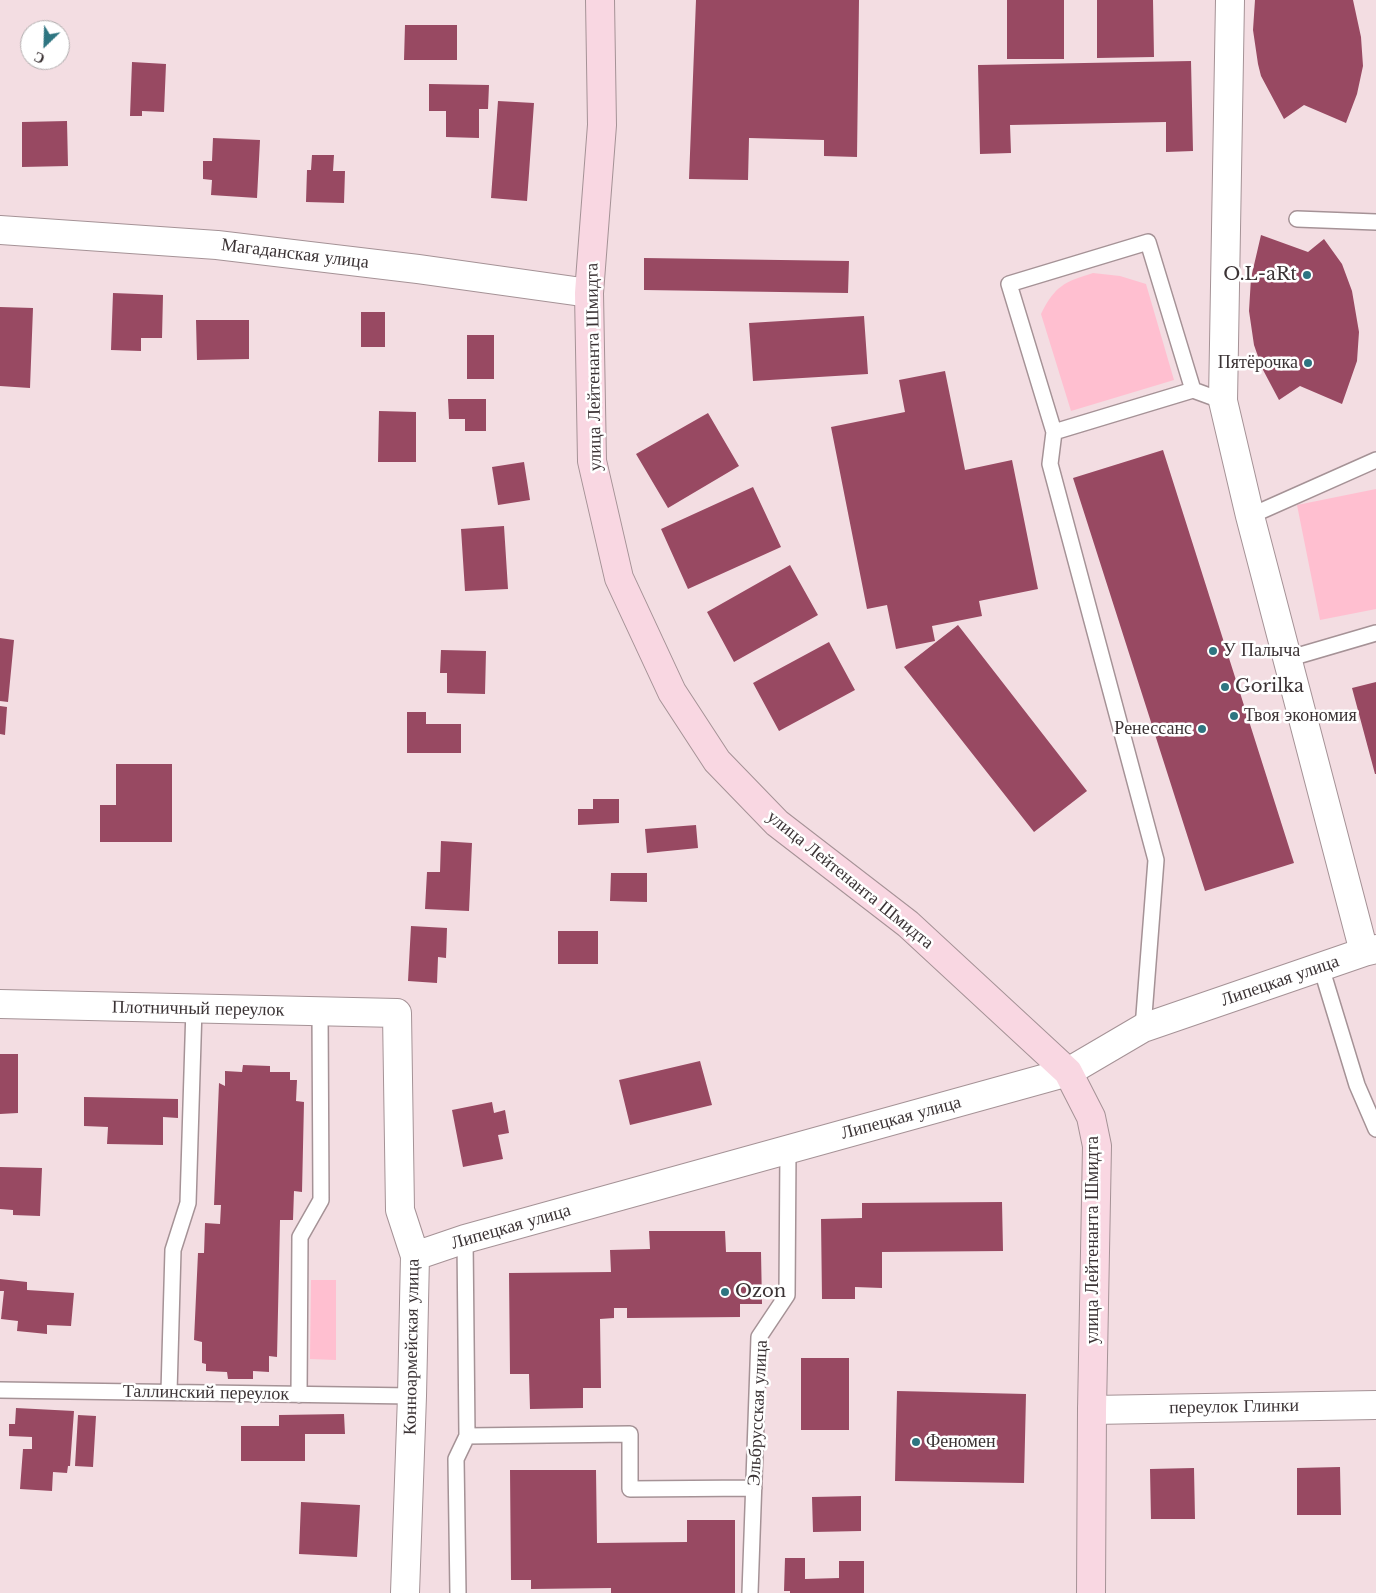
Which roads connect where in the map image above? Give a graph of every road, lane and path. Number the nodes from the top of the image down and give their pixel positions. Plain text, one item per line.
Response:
1 (600, 0) edge
2 (1230, 0) edge
3 (1297, 219) dead end
4 (1376, 222) edge
5 (0, 230) edge
6 (589, 293) junction
7 (1193, 390) junction
8 (1223, 401) junction
9 (1054, 432) junction
10 (1376, 460) edge
11 (1250, 516) junction
12 (1376, 634) edge
13 (1287, 659) junction
14 (1370, 951) edge
15 (1321, 967) junction
16 (0, 1004) edge
17 (194, 1008) junction
18 (320, 1011) junction
19 (397, 1013) joint
20 (1143, 1028) junction
21 (1068, 1072) junction
22 (1376, 1129) edge
23 (788, 1150) junction
24 (465, 1239) junction
25 (414, 1256) junction
26 (0, 1390) edge
27 (169, 1392) junction
28 (299, 1395) junction
29 (412, 1396) junction
30 (1376, 1405) edge
31 (1092, 1410) junction
32 (467, 1436) junction
33 (754, 1488) junction
34 (405, 1593) edge
35 (458, 1593) edge
36 (750, 1593) edge
37 (1091, 1593) edge

1 - 6 street, улица Лейтенанта Шмидта
2 - 8 street
3 - 4 lane
5 - 6 street, Магаданская улица
6 - 21 street, улица Лейтенанта Шмидта
7 - 8 lane
7 - 9 lane
7 - 9 lane
8 - 11 street
9 - 20 lane
10 - 11 lane
11 - 13 street
12 - 13 lane
13 - 14 street
14 - 15 street, Липецкая улица
15 - 20 street, Липецкая улица
15 - 22 lane
16 - 17 street, Плотничный переулок
17 - 18 street, Плотничный переулок
17 - 27 lane
18 - 19 street, Плотничный переулок
18 - 28 lane
19 - 25 street, Конноармейская улица
20 - 21 street, Липецкая улица
21 - 23 street, Липецкая улица
21 - 31 street, улица Лейтенанта Шмидта
23 - 24 street, Липецкая улица
23 - 33 lane, Эльбрусская улица
24 - 25 street, Липецкая улица
24 - 32 lane
25 - 29 street, Конноармейская улица
26 - 27 lane, Таллинский переулок
27 - 28 lane, Таллинский переулок
28 - 29 lane, Таллинский переулок
29 - 34 street, Конноармейская улица
30 - 31 street, переулок Глинки
31 - 37 street, улица Лейтенанта Шмидта
32 - 33 lane
32 - 35 lane
33 - 36 lane, Эльбрусская улица

